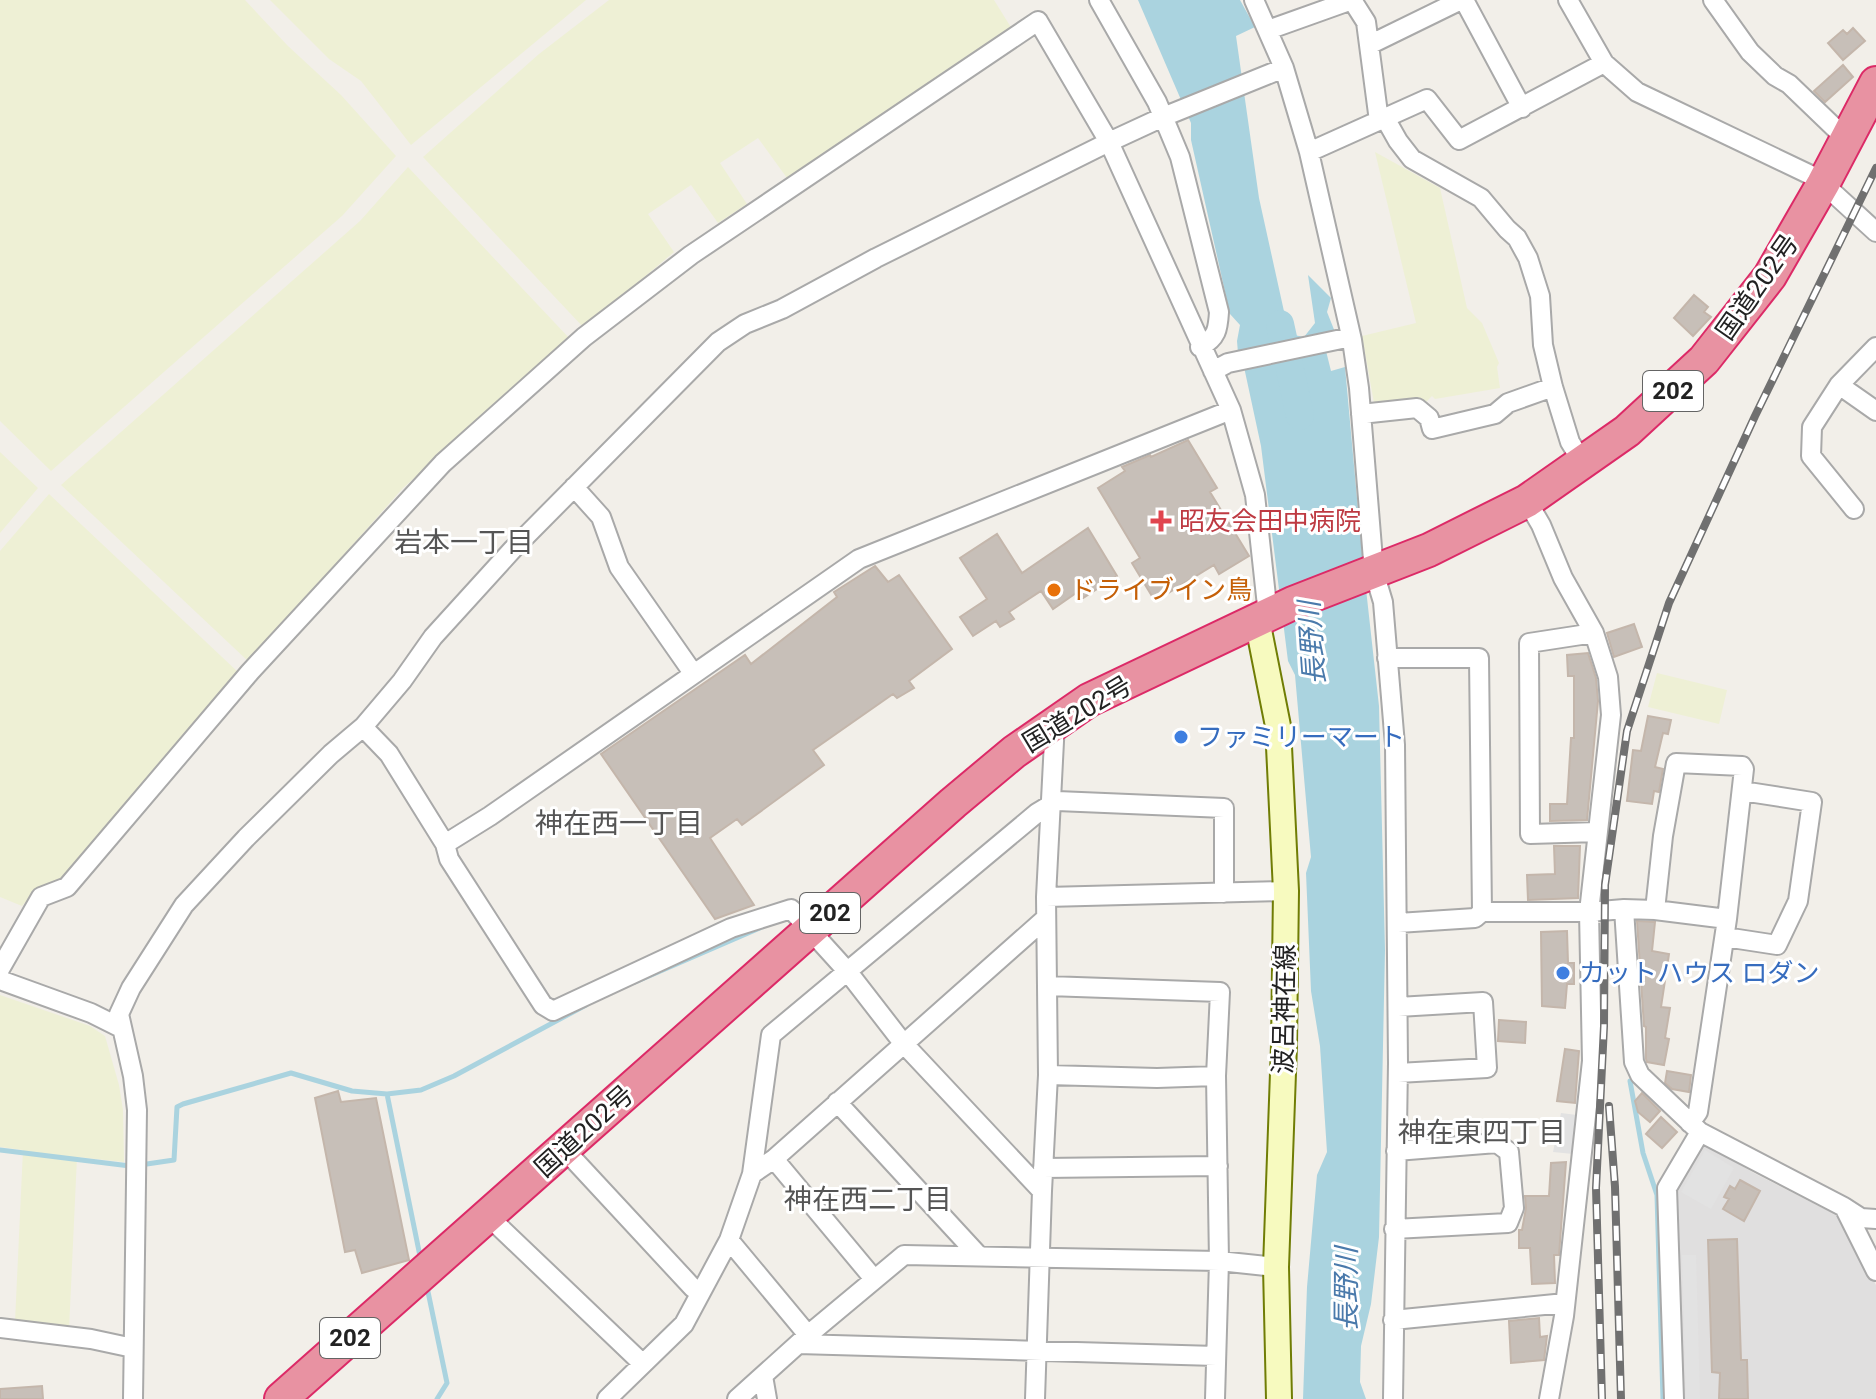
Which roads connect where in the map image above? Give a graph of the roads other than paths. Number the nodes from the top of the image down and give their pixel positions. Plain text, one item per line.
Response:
1 (1099, 0) edge
2 (1254, 0) edge
3 (1352, 0) edge
4 (1462, 0) edge
5 (1568, 0) edge
6 (1713, 0) edge
7 (1268, 30) junction
8 (1369, 45) junction
9 (1604, 63) junction
10 (1281, 69) junction
11 (1876, 83) edge
12 (1522, 108) junction
13 (1163, 117) junction
14 (1382, 119) junction
15 (1848, 137) junction
16 (1109, 142) junction
17 (1309, 152) junction
18 (1823, 184) junction
19 (1876, 232) edge
20 (1351, 337) junction
21 (1200, 347) junction
22 (1876, 347) edge
23 (1213, 371) junction
24 (1839, 385) junction
25 (1553, 387) junction
26 (1231, 410) junction
27 (1876, 411) edge
28 (1361, 414) junction
29 (1583, 463) junction
30 (574, 487) junction
31 (1527, 501) junction
32 (1854, 509) dead end
33 (1365, 576) junction
34 (1262, 618) junction
35 (1594, 633) junction
36 (1387, 658) junction
37 (693, 673) junction
38 (1055, 722) junction
39 (363, 727) junction
40 (1742, 791) junction
41 (1051, 806) junction
42 (1598, 832) junction
43 (445, 844) junction
44 (1286, 891) junction
45 (1224, 893) junction
46 (1046, 897) junction
47 (1624, 909) junction
48 (1655, 910) junction
49 (1482, 912) junction
50 (1589, 912) junction
51 (1046, 918) junction
52 (1398, 923) junction
53 (1726, 928) junction
54 (812, 930) junction
55 (0, 969) edge
56 (848, 972) junction
57 (0, 980) edge
58 (1048, 986) junction
59 (1398, 1007) junction
60 (121, 1028) junction
61 (903, 1043) junction
62 (1398, 1073) junction
63 (1048, 1075) junction
64 (1216, 1076) junction
65 (837, 1102) junction
66 (1695, 1128) junction
67 (564, 1149) junction
68 (1396, 1151) junction
69 (774, 1159) junction
70 (1218, 1166) junction
71 (1043, 1168) junction
72 (752, 1174) junction
73 (1042, 1191) junction
74 (1844, 1207) junction
75 (488, 1216) junction
76 (1876, 1219) edge
77 (1394, 1229) junction
78 (729, 1240) junction
79 (979, 1256) junction
80 (1041, 1257) junction
81 (1219, 1261) junction
82 (1276, 1267) junction
83 (1876, 1271) edge
84 (874, 1279) junction
85 (701, 1292) junction
86 (1565, 1303) junction
87 (1393, 1320) junction
88 (0, 1328) edge
89 (803, 1339) junction
90 (133, 1348) junction
91 (1038, 1349) junction
92 (1216, 1356) junction
93 (643, 1364) junction
94 (763, 1376) junction
95 (133, 1399) edge
96 (281, 1399) edge
97 (607, 1399) edge
98 (737, 1399) edge
99 (767, 1399) edge
100 (1035, 1399) edge
101 (1215, 1399) edge
102 (1279, 1399) edge
103 (1393, 1399) edge
104 (1549, 1399) edge
105 (1674, 1399) edge

1 - 13 street
2 - 7 street
3 - 7 street
3 - 8 street
4 - 8 street
4 - 12 street
5 - 9 street
6 - 15 street
7 - 10 street
8 - 14 street
9 - 12 street
9 - 18 street
10 - 13 street
10 - 17 street
11 - 15 highway, 国道202号 / 202
12 - 14 street
13 - 16 street
13 - 21 street
14 - 17 street
14 - 25 street
15 - 18 highway, 国道202号 / 202
16 - 21 street
16 - 30 street
16 - 55 street
17 - 20 street
18 - 19 street
18 - 29 highway, 国道202号 / 202
20 - 23 street
20 - 28 street
21 - 23 street
22 - 24 street
23 - 26 street
24 - 27 street
24 - 32 street
25 - 28 street
25 - 29 street
26 - 34 street
26 - 37 street
28 - 33 street
29 - 31 highway, 国道202号 / 202
30 - 37 street
30 - 39 street
31 - 33 highway, 国道202号 / 202
31 - 35 street
33 - 34 highway, 国道202号 / 202
33 - 36 street
34 - 38 highway, 国道202号 / 202
34 - 44 main road, 波呂神在線
35 - 42 street
35 - 42 street
36 - 49 street
36 - 52 street
37 - 43 street
38 - 41 street
38 - 54 highway, 国道202号 / 202
39 - 43 street
39 - 60 street
40 - 48 street
40 - 53 street
40 - 53 street
41 - 45 street
41 - 46 street
41 - 56 street
42 - 50 street
43 - 54 street
44 - 45 street
44 - 82 main road, 波呂神在線
45 - 46 street
46 - 51 street
47 - 48 street
47 - 50 street
47 - 66 street
48 - 53 street
49 - 50 street
49 - 52 street
50 - 86 street
51 - 58 street
51 - 61 street
52 - 59 street
53 - 66 street
54 - 56 street
54 - 67 highway, 国道202号 / 202
56 - 61 street
56 - 72 street
57 - 60 street
58 - 63 street
58 - 64 street
59 - 62 street
59 - 62 street
60 - 90 street
61 - 65 street
61 - 73 street
62 - 68 street
63 - 64 street
63 - 71 street
64 - 70 street
65 - 69 street
65 - 79 street
66 - 74 street
66 - 105 street
67 - 75 highway, 国道202号 / 202
67 - 85 street
68 - 77 street
68 - 77 street
69 - 72 street
69 - 84 street
70 - 71 street
70 - 81 street
71 - 73 street
72 - 78 street
73 - 80 street
74 - 76 street
74 - 83 street
75 - 93 street
75 - 96 highway, 国道202号 / 202
77 - 87 street
78 - 85 street
78 - 89 street
79 - 80 street
79 - 84 street
80 - 81 street
80 - 91 street
81 - 82 street
81 - 92 street
82 - 102 main road, 波呂神在線
84 - 89 street
85 - 93 street
86 - 87 street
86 - 104 street
87 - 103 street
88 - 90 street
89 - 91 street
89 - 94 street
90 - 95 street
91 - 92 street
91 - 100 street
92 - 101 street
93 - 97 street
94 - 98 street
94 - 99 street

